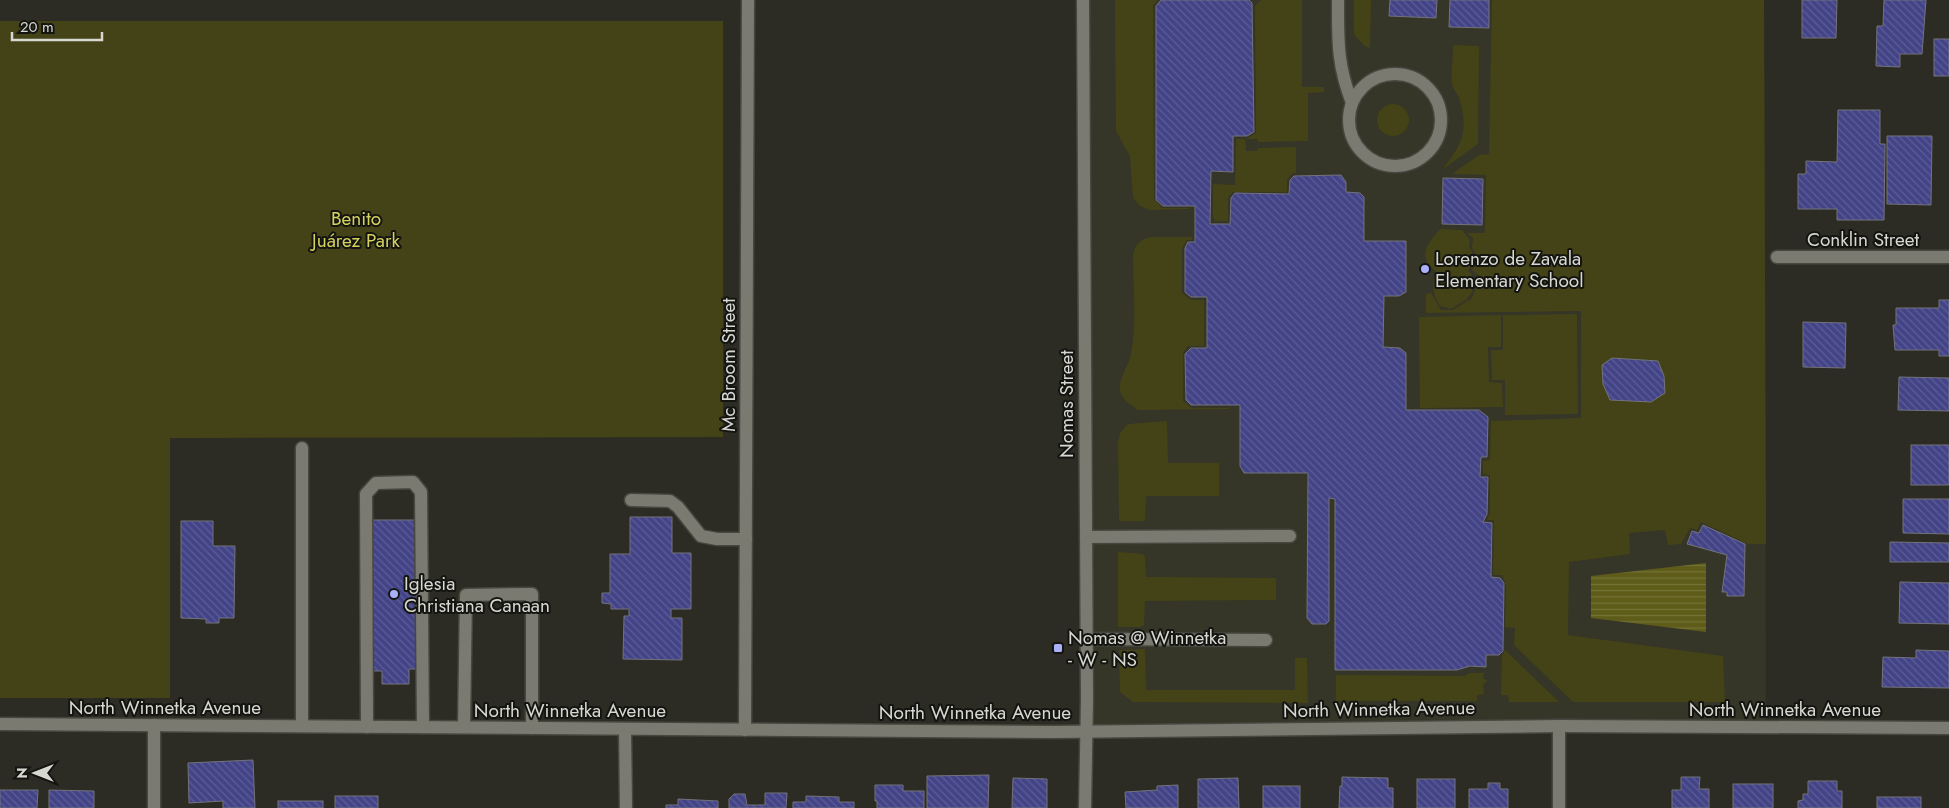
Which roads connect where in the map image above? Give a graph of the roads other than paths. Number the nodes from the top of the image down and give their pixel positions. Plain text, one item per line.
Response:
1 (748, 0) edge
2 (1083, 0) edge
3 (1338, 0) edge
4 (1352, 103) junction
5 (1777, 257) dead end
6 (1949, 257) edge
7 (302, 448) dead end
8 (630, 500) dead end
9 (1290, 536) dead end
10 (1086, 537) junction
11 (746, 539) junction
12 (1086, 639) junction
13 (1266, 640) dead end
14 (0, 724) edge
15 (154, 725) junction
16 (302, 726) junction
17 (1559, 726) junction
18 (367, 727) junction
19 (423, 727) junction
20 (464, 728) junction
21 (532, 728) junction
22 (1949, 728) edge
23 (625, 729) junction
24 (745, 730) junction
25 (1086, 731) junction
26 (154, 808) edge
27 (626, 808) edge
28 (1085, 808) edge
29 (1559, 808) edge

1 - 11 street, Mc Broom Street
2 - 10 street, Nomas Street
3 - 4 street
4 - 4 street
5 - 6 street, Conklin Street
7 - 16 street
8 - 11 street
9 - 10 street
10 - 12 street, Nomas Street
11 - 24 street, Mc Broom Street
12 - 13 street
12 - 25 street, Nomas Street
14 - 15 street, North Winnetka Avenue
15 - 16 street, North Winnetka Avenue
15 - 26 street
16 - 18 street, North Winnetka Avenue
17 - 22 street, North Winnetka Avenue
17 - 25 street, North Winnetka Avenue
17 - 29 street
18 - 19 street, North Winnetka Avenue
18 - 19 street
19 - 20 street, North Winnetka Avenue
20 - 21 street, North Winnetka Avenue
20 - 21 street
21 - 23 street, North Winnetka Avenue
23 - 24 street, North Winnetka Avenue
23 - 27 street
24 - 25 street, North Winnetka Avenue
25 - 28 street, Nomas Street

